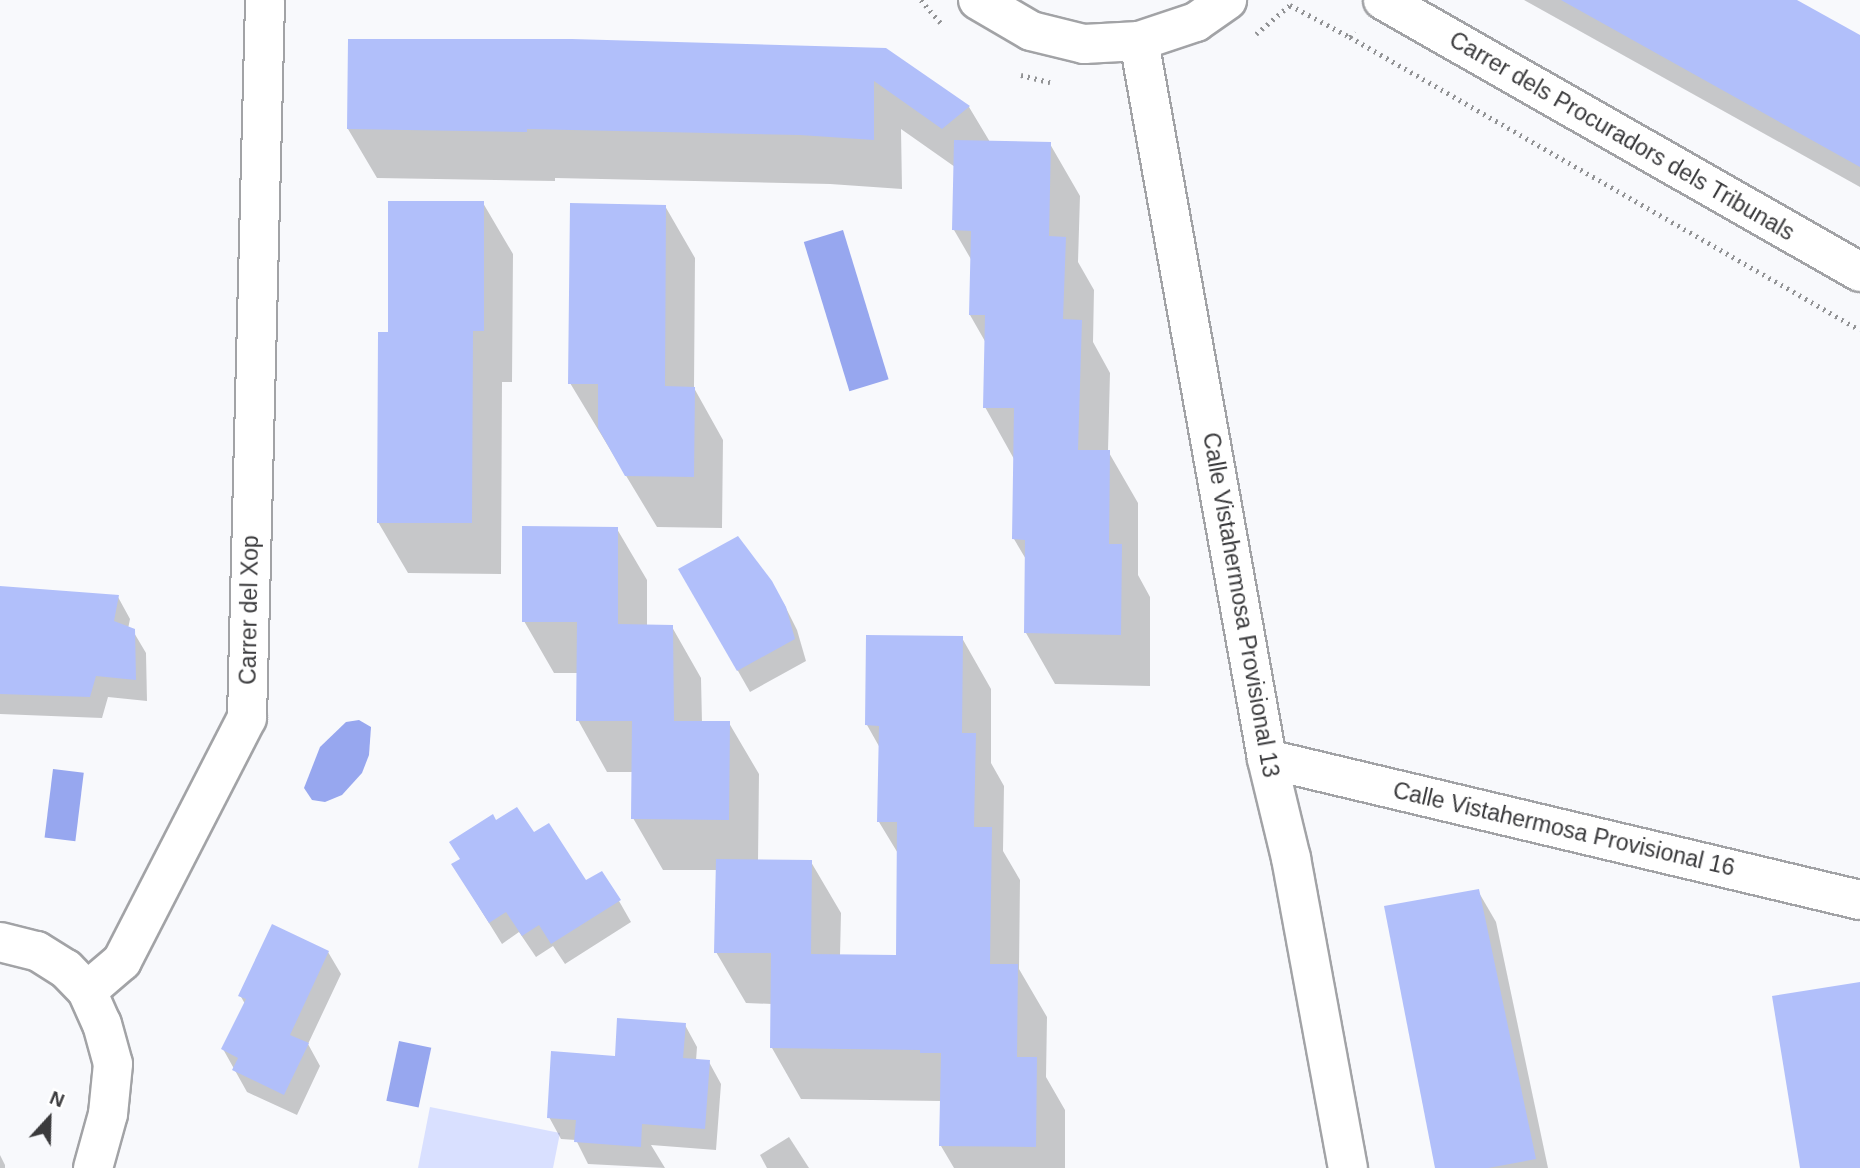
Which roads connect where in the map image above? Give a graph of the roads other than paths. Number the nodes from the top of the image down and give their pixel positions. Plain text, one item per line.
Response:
1 (265, 0) edge
2 (978, 0) edge
3 (1227, 0) edge
4 (1383, 0) edge
5 (1139, 41) junction
6 (1860, 272) edge
7 (1267, 758) junction
8 (1860, 900) edge
9 (0, 942) edge
10 (87, 991) junction
11 (93, 1168) edge
12 (1348, 1168) edge

1 - 10 street, Carrer del Xop
2 - 5 street
3 - 5 street
4 - 6 street, Carrer dels Procuradors dels Tribunals
5 - 7 street, Calle Vistahermosa Provisional 13
7 - 8 street, Calle Vistahermosa Provisional 16
7 - 12 street, Calle Vistahermosa Provisional 13
9 - 10 street
10 - 11 street

